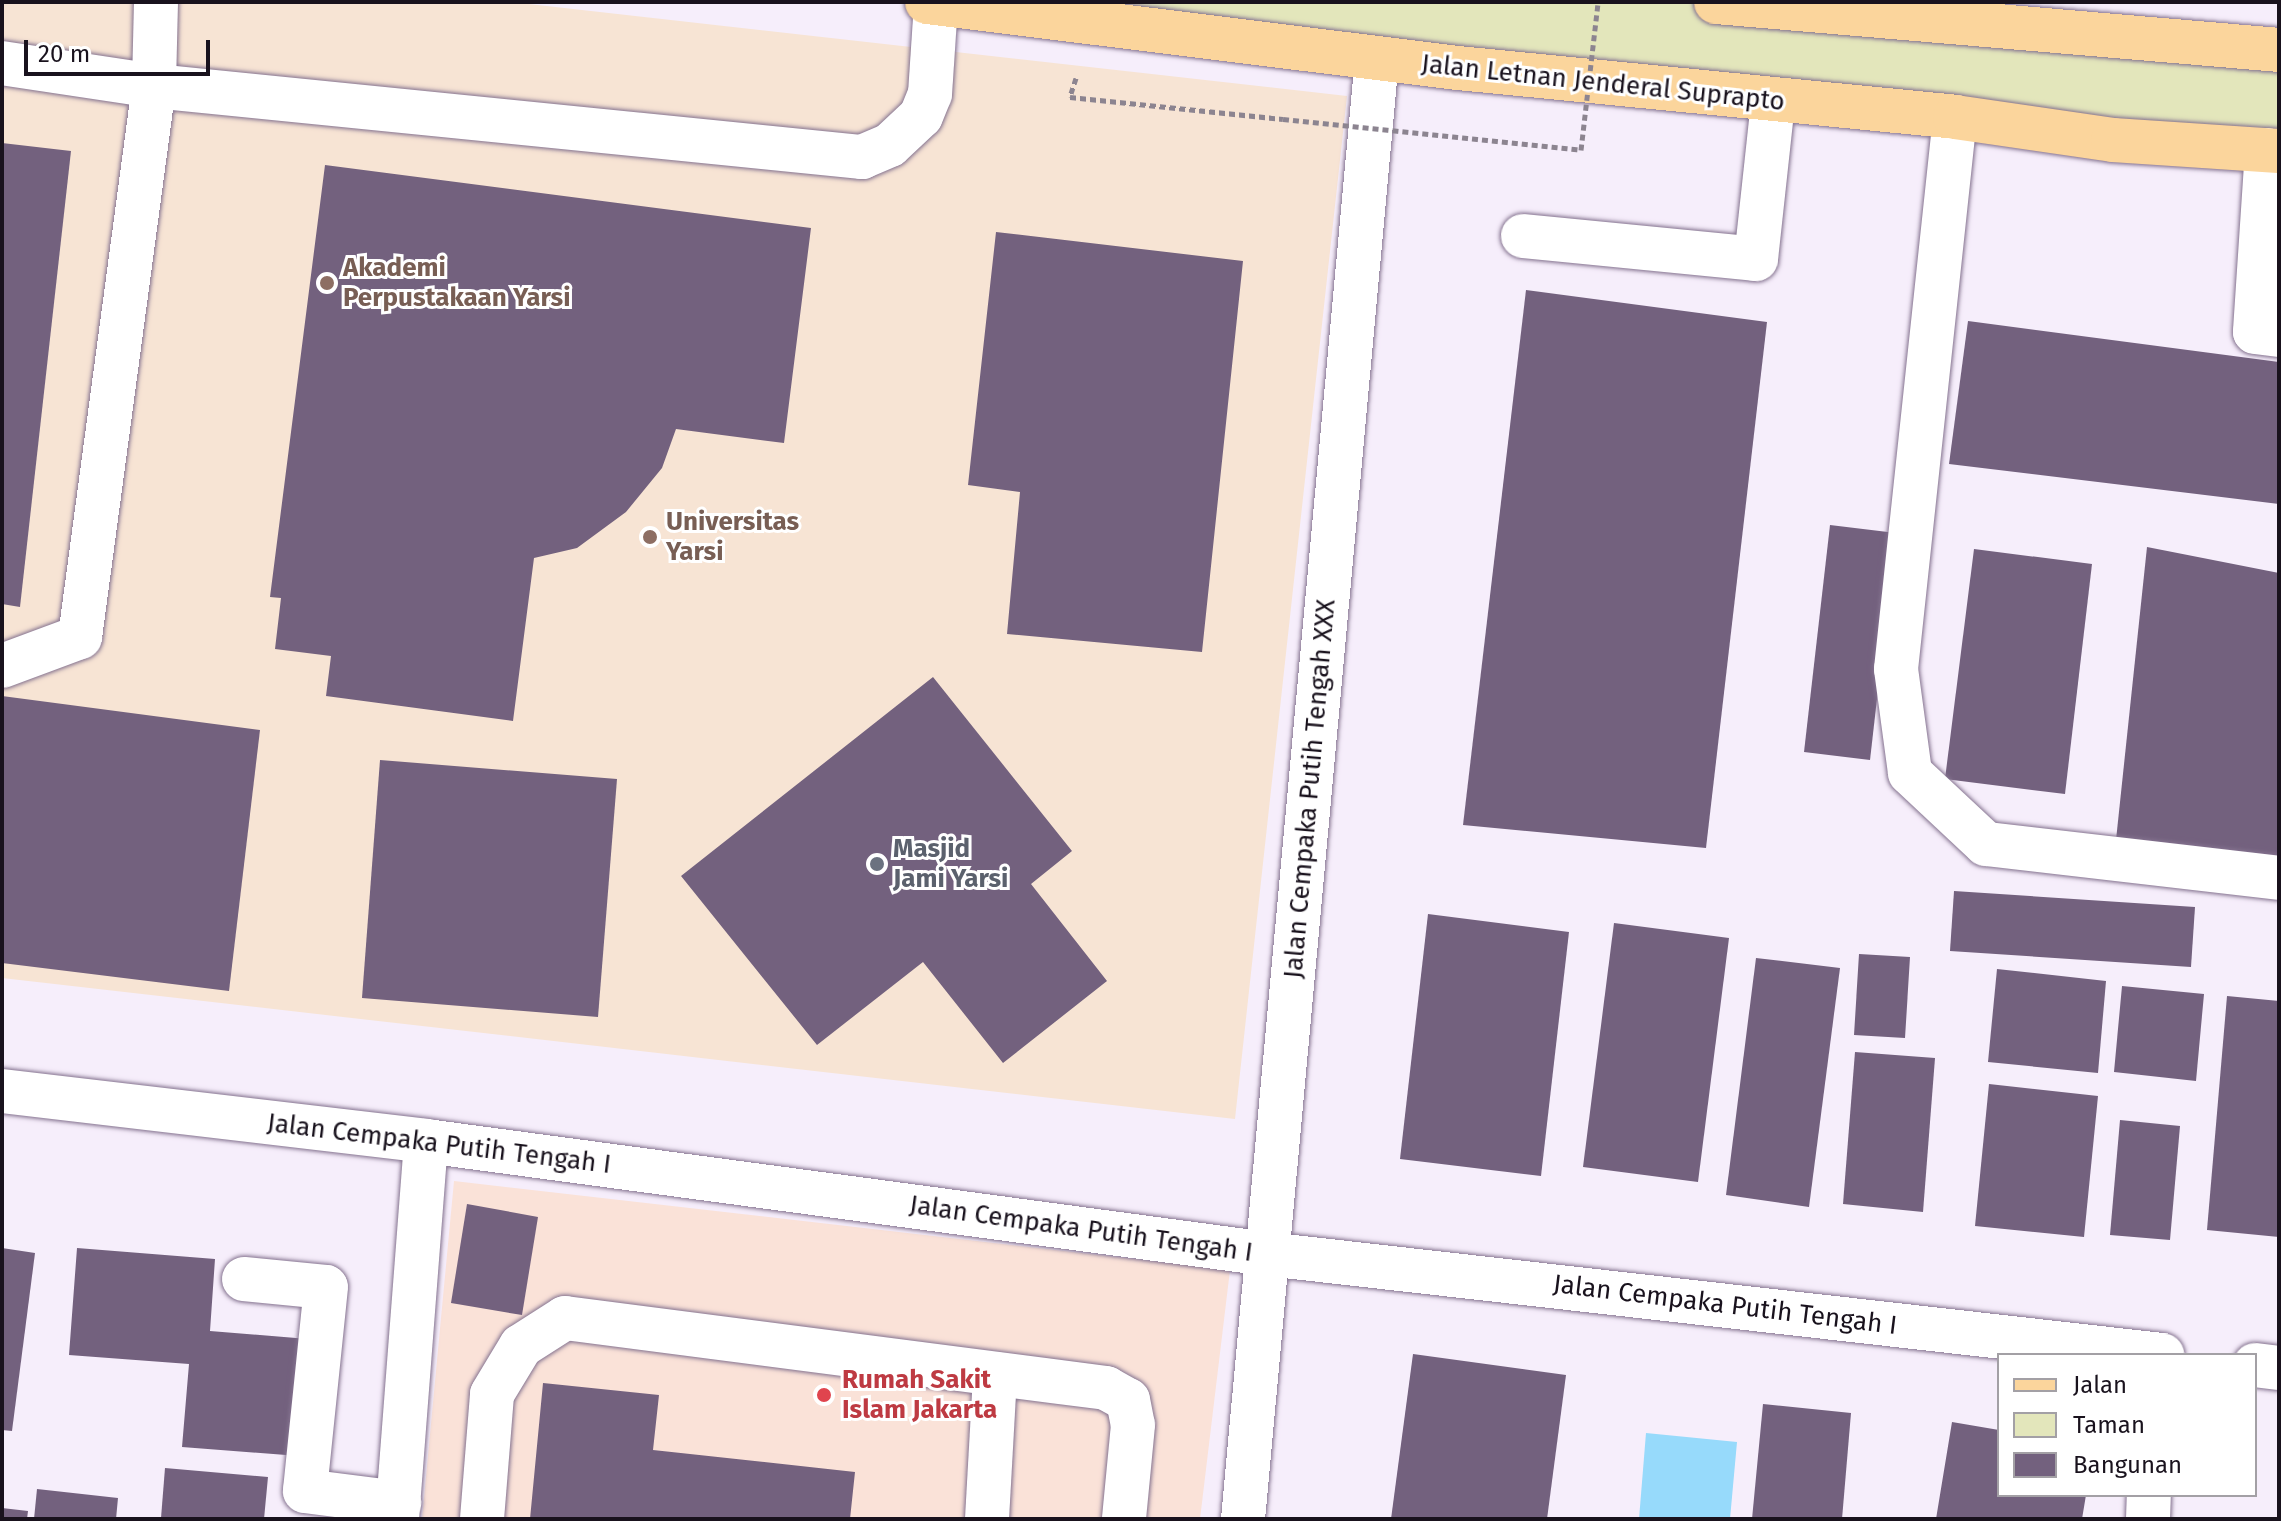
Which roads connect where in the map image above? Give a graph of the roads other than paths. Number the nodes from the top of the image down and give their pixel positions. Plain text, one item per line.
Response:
1 (156, 2) edge
2 (927, 2) edge
3 (1716, 2) edge
4 (936, 3) edge
5 (2279, 50) edge
6 (1377, 58) junction
7 (2, 63) edge
8 (154, 86) junction
9 (1773, 102) junction
10 (1955, 117) junction
11 (2273, 150) edge
12 (1523, 236) dead end
13 (2279, 335) edge
14 (2, 666) edge
15 (2279, 878) edge
16 (2, 1091) edge
17 (426, 1141) junction
18 (1267, 1254) junction
19 (244, 1279) dead end
20 (2136, 1353) edge
21 (2257, 1365) edge
22 (2279, 1368) edge
23 (995, 1374) junction
24 (2149, 1497) edge
25 (303, 1505) edge
26 (398, 1511) edge
27 (482, 1519) edge
28 (987, 1519) edge
29 (1124, 1519) edge
30 (1243, 1519) edge
31 (2148, 1519) edge

1 - 8 street
2 - 4 main road, Jalan Letnan Jenderal Suprapto
3 - 5 main road
4 - 6 main road, Jalan Letnan Jenderal Suprapto
4 - 8 street
6 - 9 main road, Jalan Letnan Jenderal Suprapto
6 - 18 street, Jalan Cempaka Putih Tengah XXX
7 - 8 street
8 - 14 street
9 - 10 main road, Jalan Letnan Jenderal Suprapto
9 - 12 street
10 - 11 main road, Jalan Letnan Jenderal Suprapto
10 - 15 street
11 - 13 street
16 - 17 street, Jalan Cempaka Putih Tengah I
17 - 18 street, Jalan Cempaka Putih Tengah I
17 - 26 street
18 - 20 street, Jalan Cempaka Putih Tengah I
18 - 30 street, Jalan Cempaka Putih Tengah XXX
19 - 25 street
21 - 22 street
23 - 27 street
23 - 28 street
23 - 29 street
24 - 31 street
25 - 26 street

